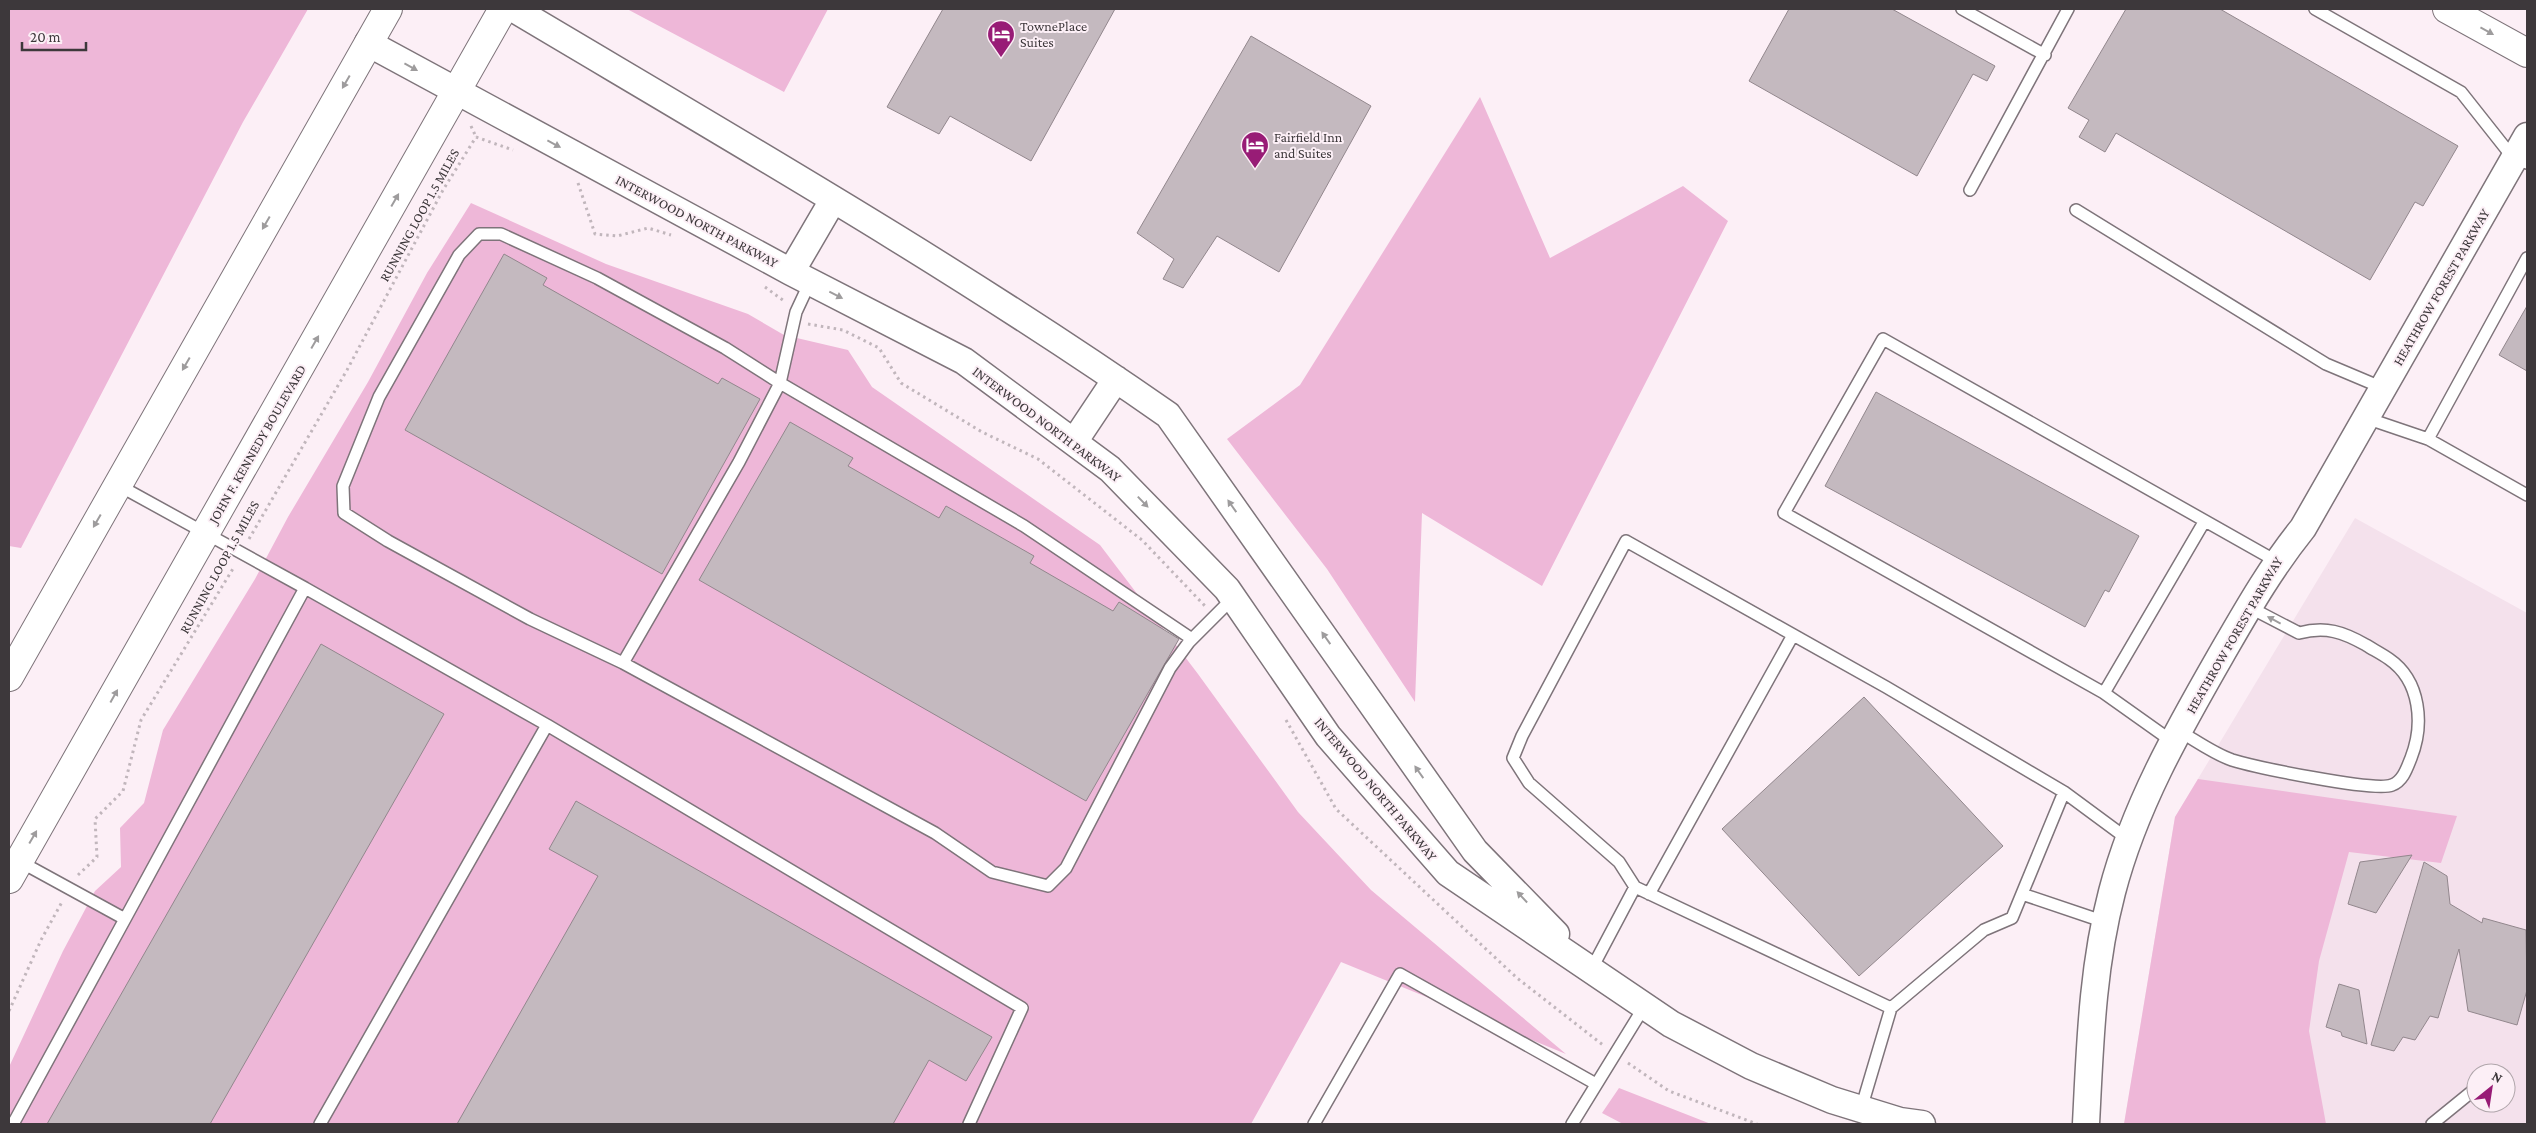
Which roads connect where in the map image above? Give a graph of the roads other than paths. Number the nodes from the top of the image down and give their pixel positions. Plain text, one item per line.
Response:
1 (388, 9) edge
2 (503, 9) edge
3 (514, 9) edge
4 (1962, 9) edge
5 (2068, 9) edge
6 (2315, 9) edge
7 (2447, 9) edge
8 (368, 43) junction
9 (2527, 53) edge
10 (2045, 56) junction
11 (456, 92) junction
12 (2527, 136) edge
13 (2521, 161) edge
14 (1970, 190) dead end
15 (833, 200) junction
16 (2076, 210) dead end
17 (2527, 258) edge
18 (801, 277) junction
19 (1116, 379) junction
20 (780, 383) junction
21 (2383, 388) junction
22 (2366, 418) junction
23 (2428, 439) junction
24 (1074, 442) junction
25 (118, 485) junction
26 (2527, 495) edge
27 (2204, 522) junction
28 (206, 535) junction
29 (2276, 561) junction
30 (305, 588) junction
31 (1233, 598) junction
32 (2250, 607) junction
33 (1793, 635) junction
34 (1192, 639) junction
35 (623, 662) junction
36 (9, 677) edge
37 (2104, 692) junction
38 (547, 725) junction
39 (2176, 737) junction
40 (2064, 792) junction
41 (2128, 840) junction
42 (14, 870) edge
43 (1635, 887) junction
44 (1649, 894) junction
45 (2022, 894) junction
46 (125, 919) junction
47 (2106, 922) junction
48 (1591, 971) junction
49 (1644, 1007) junction
50 (1891, 1008) junction
51 (1596, 1084) junction
52 (2466, 1096) edge
53 (1861, 1109) junction
54 (13, 1124) edge
55 (320, 1124) edge
56 (968, 1124) edge
57 (1314, 1124) edge
58 (1572, 1124) edge
59 (1922, 1124) edge
60 (2086, 1124) edge
61 (2432, 1124) edge

1 - 8 main road
2 - 11 main road, JOHN F. KENNEDY BOULEVARD
3 - 15 street, INTERWOOD NORTH PARKWAY
4 - 10 lane
5 - 10 lane
6 - 13 lane
7 -> 9 main road
8 -> 11 street, INTERWOOD NORTH PARKWAY
8 -> 25 main road
10 - 14 lane
11 -> 18 street, INTERWOOD NORTH PARKWAY
28 -> 11 main road, JOHN F. KENNEDY BOULEVARD
12 - 13 street, HEATHROW FOREST PARKWAY
13 - 21 street, HEATHROW FOREST PARKWAY
15 - 18 street
15 - 19 street, INTERWOOD NORTH PARKWAY
16 - 21 lane
17 - 23 lane
18 - 20 lane
18 -> 24 street, INTERWOOD NORTH PARKWAY
19 - 24 street
48 -> 19 street, INTERWOOD NORTH PARKWAY
20 - 34 lane
20 - 35 lane
20 - 35 lane
21 - 22 street, HEATHROW FOREST PARKWAY
22 - 23 lane
22 - 29 street, HEATHROW FOREST PARKWAY
23 - 26 lane
24 -> 31 street, INTERWOOD NORTH PARKWAY
25 - 28 lane
25 -> 36 main road
27 - 29 lane
27 - 37 lane
27 - 37 lane
28 - 30 lane
42 -> 28 main road, JOHN F. KENNEDY BOULEVARD
29 - 32 street, HEATHROW FOREST PARKWAY
30 - 38 lane
30 - 46 lane
31 - 34 lane
31 - 48 street, INTERWOOD NORTH PARKWAY
32 - 39 street, HEATHROW FOREST PARKWAY
39 -> 32 lane
33 - 40 lane
33 - 43 lane
33 - 44 lane
34 - 35 lane
37 - 39 lane
38 - 55 lane
38 - 56 lane
39 - 41 street, HEATHROW FOREST PARKWAY
40 - 41 lane
40 - 45 lane
41 - 47 street, HEATHROW FOREST PARKWAY
42 - 46 lane
43 - 44 lane
43 - 48 lane
44 - 50 lane
45 - 47 lane
45 - 50 lane
46 - 54 lane
47 - 60 street, HEATHROW FOREST PARKWAY
48 - 49 street, INTERWOOD NORTH PARKWAY
49 - 51 lane
49 - 53 street, INTERWOOD NORTH PARKWAY
50 - 53 lane
51 - 57 lane
51 - 58 lane
52 - 61 lane
53 - 59 street, INTERWOOD NORTH PARKWAY

